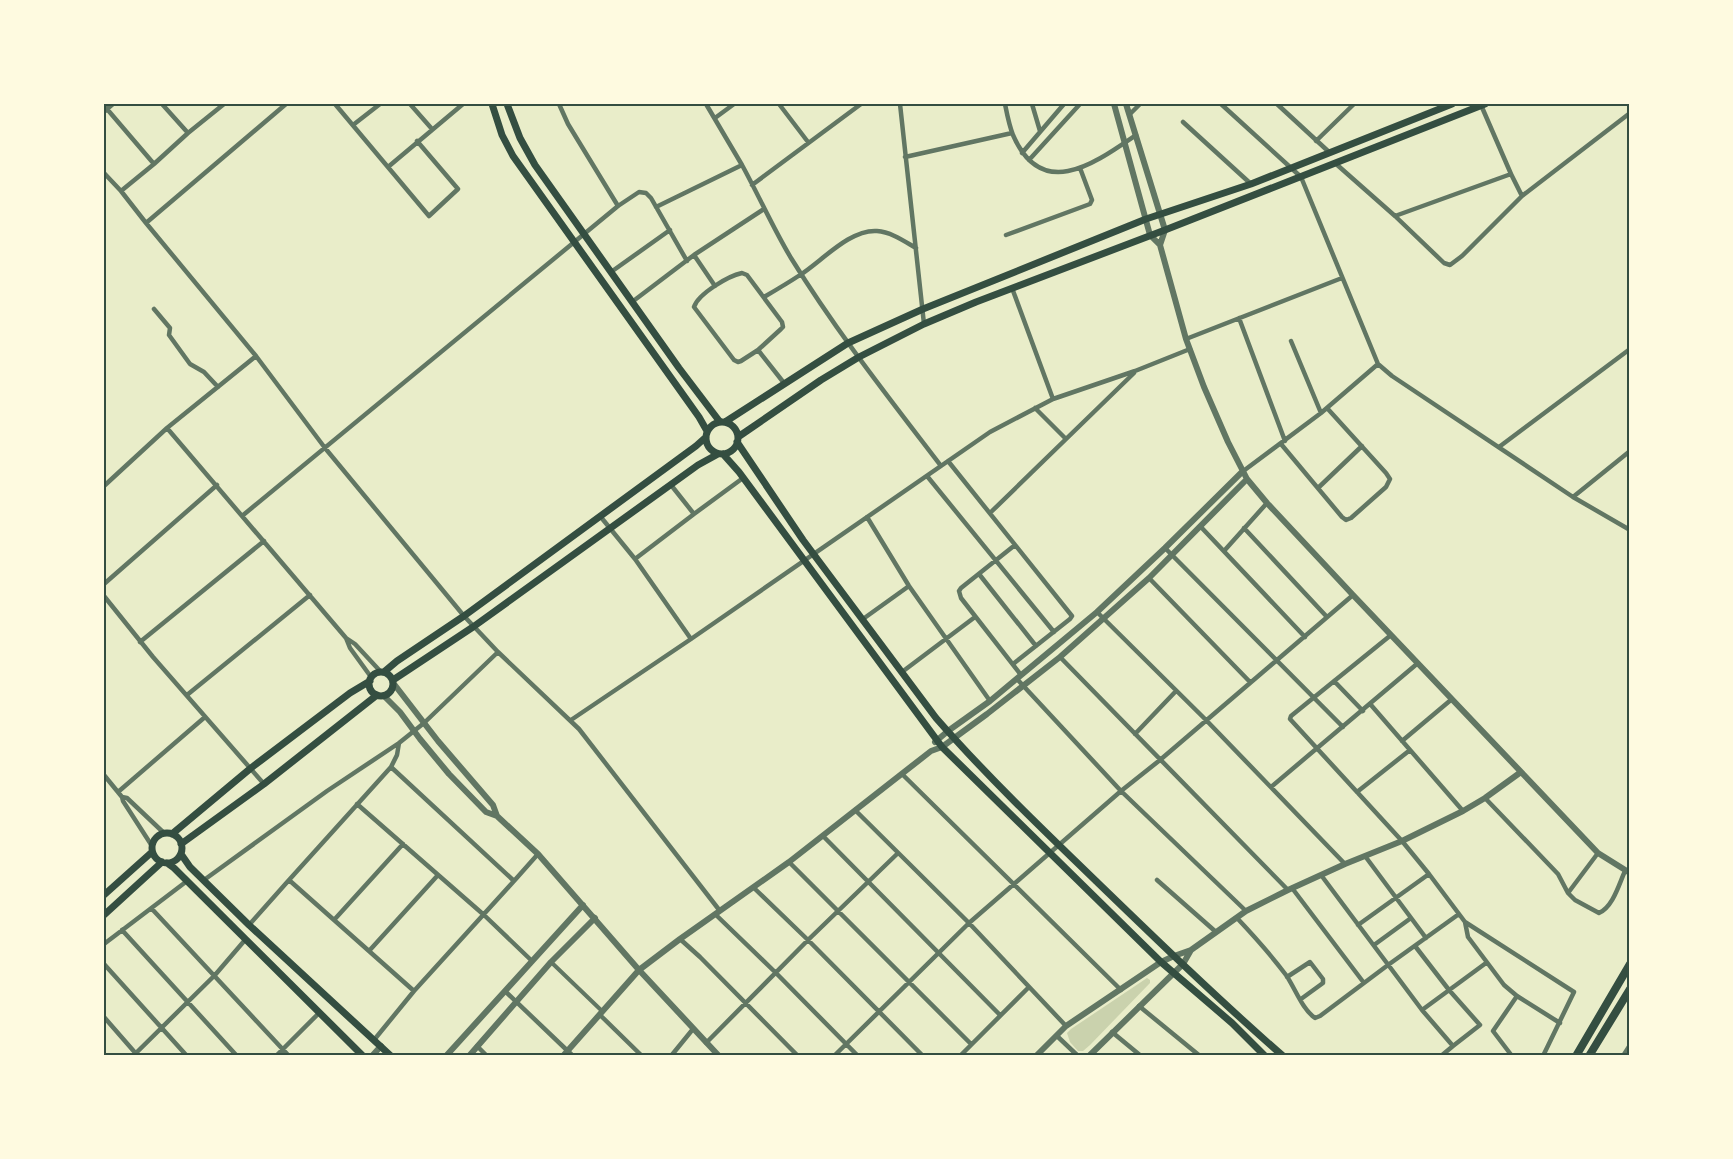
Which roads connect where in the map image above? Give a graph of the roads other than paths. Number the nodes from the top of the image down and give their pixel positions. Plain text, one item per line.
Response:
1 (113, 104) edge
2 (162, 104) edge
3 (224, 104) edge
4 (286, 104) edge
5 (335, 104) edge
6 (380, 104) edge
7 (410, 104) edge
8 (463, 104) edge
9 (492, 104) edge
10 (507, 104) edge
11 (559, 104) edge
12 (706, 104) edge
13 (734, 104) edge
14 (779, 104) edge
15 (858, 104) edge
16 (900, 104) edge
17 (1005, 104) edge
18 (1032, 104) edge
19 (1064, 104) edge
20 (1080, 104) edge
21 (1114, 104) edge
22 (1126, 104) edge
23 (1140, 104) edge
24 (1221, 104) edge
25 (1277, 104) edge
26 (1354, 104) edge
27 (1452, 104) edge
28 (1483, 104) edge
29 (105, 109) edge
30 (1629, 113) edge
31 (1130, 114) junction
32 (715, 118) junction
33 (1183, 122) dead end
34 (353, 125) junction
35 (432, 129) junction
36 (1040, 131) junction
37 (188, 133) junction
38 (1012, 133) junction
39 (1136, 135) junction
40 (417, 141) junction
41 (1316, 141) junction
42 (808, 142) junction
43 (1124, 143) junction
44 (1329, 152) junction
45 (1022, 153) junction
46 (905, 158) junction
47 (1029, 160) junction
48 (1335, 163) junction
49 (153, 164) junction
50 (742, 165) junction
51 (388, 167) junction
52 (1080, 168) junction
53 (1291, 168) junction
54 (104, 173) edge
55 (1511, 174) junction
56 (1301, 177) junction
57 (1251, 184) junction
58 (752, 185) junction
59 (121, 191) junction
60 (1522, 196) junction
61 (618, 206) junction
62 (656, 207) junction
63 (764, 209) junction
64 (1161, 214) junction
65 (1395, 216) junction
66 (1146, 219) junction
67 (146, 223) junction
68 (670, 230) junction
69 (1165, 230) junction
70 (585, 233) junction
71 (1006, 235) dead end
72 (1150, 235) junction
73 (574, 243) junction
74 (1160, 246) junction
75 (916, 248) junction
76 (694, 255) junction
77 (687, 261) junction
78 (612, 272) junction
79 (801, 274) junction
80 (1342, 279) junction
81 (715, 286) junction
82 (1012, 288) junction
83 (764, 297) junction
84 (632, 302) junction
85 (154, 309) dead end
86 (923, 309) junction
87 (1239, 318) junction
88 (924, 324) junction
89 (1186, 339) junction
90 (1291, 341) dead end
91 (848, 343) junction
92 (1190, 349) junction
93 (1629, 349) edge
94 (758, 350) junction
95 (256, 356) junction
96 (859, 357) junction
97 (1378, 364) junction
98 (1136, 371) junction
99 (784, 383) junction
100 (218, 387) junction
101 (1053, 399) junction
102 (1035, 408) junction
103 (1327, 408) junction
104 (1321, 413) junction
105 (723, 422) junction
106 (168, 428) junction
107 (707, 434) junction
108 (738, 439) junction
109 (1066, 439) junction
110 (1283, 442) junction
111 (1362, 446) junction
112 (1499, 447) junction
113 (325, 448) junction
114 (1629, 451) edge
115 (721, 454) junction
116 (948, 461) junction
117 (941, 466) junction
118 (1242, 471) junction
119 (927, 476) junction
120 (743, 478) junction
121 (1247, 479) junction
122 (217, 485) junction
123 (670, 485) junction
124 (104, 486) edge
125 (1318, 489) junction
126 (1574, 497) junction
127 (1268, 503) junction
128 (990, 513) junction
129 (694, 514) junction
130 (242, 516) junction
131 (600, 516) junction
132 (867, 517) junction
133 (1200, 526) junction
134 (1244, 528) junction
135 (610, 529) junction
136 (1629, 530) edge
137 (264, 542) junction
138 (1015, 545) junction
139 (1165, 548) junction
140 (1224, 551) junction
141 (814, 554) junction
142 (1171, 555) junction
143 (635, 559) junction
144 (804, 561) junction
145 (996, 561) junction
146 (979, 574) junction
147 (1149, 578) junction
148 (104, 584) edge
149 (909, 585) junction
150 (310, 595) junction
151 (1353, 595) junction
152 (104, 596) edge
153 (1097, 612) junction
154 (464, 616) junction
155 (975, 616) junction
156 (1327, 618) junction
157 (863, 619) junction
158 (1103, 620) junction
159 (473, 627) junction
160 (1054, 632) junction
161 (1391, 635) junction
162 (1305, 637) junction
163 (346, 638) junction
164 (691, 639) junction
165 (946, 639) junction
166 (140, 642) junction
167 (1036, 646) junction
168 (498, 652) junction
169 (1060, 657) junction
170 (1278, 660) junction
171 (1418, 663) junction
172 (1013, 664) junction
173 (382, 672) junction
174 (902, 672) junction
175 (1019, 677) junction
176 (370, 679) junction
177 (1334, 681) junction
178 (393, 682) junction
179 (1250, 682) junction
180 (1023, 686) junction
181 (1176, 691) junction
182 (186, 695) junction
183 (381, 696) junction
184 (1314, 697) junction
185 (1452, 699) junction
186 (990, 701) junction
187 (1371, 705) junction
188 (1363, 711) junction
189 (205, 717) junction
190 (571, 720) junction
191 (1206, 720) junction
192 (424, 723) junction
193 (1343, 727) junction
194 (413, 731) junction
195 (948, 731) junction
196 (1135, 734) junction
197 (954, 738) junction
198 (936, 740) junction
199 (1402, 741) junction
200 (399, 743) junction
201 (942, 747) junction
202 (1318, 748) junction
203 (1410, 750) junction
204 (931, 751) junction
205 (1160, 760) junction
206 (251, 768) junction
207 (391, 768) junction
208 (1521, 772) junction
209 (902, 774) junction
210 (104, 775) edge
211 (264, 784) junction
212 (1271, 787) junction
213 (1122, 790) junction
214 (118, 792) junction
215 (1357, 792) junction
216 (122, 797) junction
217 (1485, 798) junction
218 (357, 804) junction
219 (855, 810) junction
220 (1463, 811) junction
221 (497, 816) junction
222 (168, 834) junction
223 (823, 836) junction
224 (1402, 841) junction
225 (181, 844) junction
226 (403, 844) junction
227 (1059, 845) junction
228 (152, 849) junction
229 (1050, 853) junction
230 (1598, 853) junction
231 (181, 854) junction
232 (538, 854) junction
233 (897, 854) junction
234 (1365, 856) junction
235 (789, 862) junction
236 (164, 863) junction
237 (1345, 864) junction
238 (1627, 872) edge
239 (1429, 874) junction
240 (438, 875) junction
241 (1321, 875) junction
242 (204, 880) junction
243 (289, 880) junction
244 (1157, 880) dead end
245 (514, 881) junction
246 (187, 882) junction
247 (869, 882) junction
248 (1013, 883) junction
249 (754, 888) junction
250 (1290, 889) junction
251 (1568, 893) junction
252 (104, 895) edge
253 (1395, 897) junction
254 (583, 904) junction
255 (152, 909) junction
256 (838, 911) junction
257 (1246, 911) junction
258 (717, 913) junction
259 (1459, 914) junction
260 (104, 915) edge
261 (484, 915) junction
262 (595, 918) junction
263 (1237, 918) junction
264 (1411, 918) junction
265 (334, 920) junction
266 (1465, 922) junction
267 (969, 923) junction
268 (249, 925) junction
269 (1358, 925) junction
270 (122, 930) junction
271 (1216, 932) junction
272 (1426, 938) junction
273 (680, 939) junction
274 (808, 939) junction
275 (245, 940) junction
276 (104, 944) edge
277 (1374, 945) junction
278 (1415, 946) junction
279 (1191, 950) junction
280 (369, 951) junction
281 (939, 952) junction
282 (1174, 956) junction
283 (532, 961) junction
284 (551, 962) junction
285 (1161, 962) junction
286 (1486, 963) junction
287 (104, 964) edge
288 (1183, 964) junction
289 (1388, 964) junction
290 (1629, 964) edge
291 (639, 970) junction
292 (776, 973) junction
293 (1172, 973) junction
294 (215, 975) junction
295 (1287, 977) junction
296 (909, 982) junction
297 (1364, 983) junction
298 (1029, 987) junction
299 (1629, 989) edge
300 (1121, 990) junction
301 (1449, 990) junction
302 (414, 991) junction
303 (505, 991) junction
304 (1517, 996) junction
305 (1301, 999) junction
306 (187, 1001) junction
307 (516, 1001) junction
308 (746, 1003) junction
309 (1139, 1006) junction
310 (1422, 1010) junction
311 (319, 1012) junction
312 (879, 1012) junction
313 (601, 1013) junction
314 (1000, 1015) junction
315 (104, 1017) edge
316 (1560, 1023) junction
317 (1480, 1025) junction
318 (1066, 1026) junction
319 (160, 1027) junction
320 (693, 1029) junction
321 (1493, 1031) junction
322 (1112, 1032) junction
323 (1057, 1035) junction
324 (374, 1040) junction
325 (706, 1043) junction
326 (847, 1044) junction
327 (971, 1044) junction
328 (381, 1046) junction
329 (477, 1046) junction
330 (1453, 1046) junction
331 (1629, 1046) edge
332 (282, 1048) junction
333 (1256, 1052) edge
334 (568, 1054) edge
335 (135, 1055) edge
336 (187, 1056) edge
337 (237, 1056) edge
338 (276, 1056) edge
339 (289, 1056) edge
340 (363, 1056) edge
341 (372, 1056) edge
342 (392, 1056) edge
343 (446, 1056) edge
344 (469, 1056) edge
345 (487, 1056) edge
346 (642, 1056) edge
347 (671, 1056) edge
348 (719, 1056) edge
349 (798, 1056) edge
350 (834, 1056) edge
351 (858, 1056) edge
352 (923, 1056) edge
353 (960, 1056) edge
354 (1036, 1056) edge
355 (1078, 1056) edge
356 (1089, 1056) edge
357 (1141, 1056) edge
358 (1200, 1056) edge
359 (1265, 1056) edge
360 (1283, 1056) edge
361 (1441, 1056) edge
362 (1512, 1056) edge
363 (1543, 1056) edge
364 (1576, 1056) edge
365 (1589, 1056) edge
366 (1623, 1056) edge

1 - 29 street
2 - 37 street
3 - 37 street
4 - 67 street
5 - 34 street
6 - 34 street
7 - 35 street
8 - 35 street
9 - 73 main road
10 - 70 main road
11 - 61 street
12 - 32 street
13 - 32 street
14 - 42 street
15 - 42 street
16 - 46 street
17 - 38 street
18 - 36 street
19 - 36 street
20 - 47 street
21 - 43 street
22 - 31 street
23 - 31 street
24 - 53 street
25 - 41 street
26 - 41 street
27 - 44 main road
28 - 48 main road
28 - 55 street
29 - 49 street
30 - 60 street
31 - 39 street
32 - 50 street
33 - 57 street
34 - 51 street
35 - 40 street
36 - 45 street
37 - 49 street
38 - 45 street
38 - 46 street
39 - 43 street
39 - 64 street
40 - 51 street
40 - 51 street
41 - 44 street
42 - 58 street
43 - 52 street
43 - 66 street
44 - 53 main road
45 - 47 street
46 - 75 street
47 - 52 street
48 - 56 main road
48 - 65 street
49 - 59 street
50 - 58 street
50 - 62 street
52 - 71 street
53 - 56 street
53 - 57 main road
54 - 59 street
55 - 60 street
55 - 65 street
56 - 69 main road
56 - 80 street
57 - 64 main road
58 - 63 street
59 - 67 street
60 - 65 street
61 - 62 street
61 - 70 street
62 - 68 street
63 - 76 street
63 - 79 street
64 - 66 main road
64 - 69 street
66 - 72 street
66 - 86 main road
67 - 95 street
68 - 77 street
68 - 78 street
69 - 72 main road
69 - 74 street
70 - 73 street
70 - 78 main road
72 - 74 street
72 - 82 main road
73 - 107 main road
73 - 113 street
74 - 89 street
75 - 79 street
75 - 86 street
76 - 77 street
76 - 81 street
77 - 84 street
78 - 84 main road
79 - 83 street
79 - 91 street
80 - 87 street
80 - 97 street
81 - 83 street
81 - 94 street
82 - 88 main road
82 - 101 street
83 - 94 street
84 - 105 main road
85 - 100 street
86 - 88 street
86 - 91 main road
87 - 89 street
87 - 110 street
88 - 96 main road
89 - 92 street
90 - 104 street
91 - 96 street
91 - 99 main road
92 - 98 street
92 - 118 street
93 - 112 street
94 - 99 street
95 - 100 street
95 - 113 street
96 - 108 main road
96 - 117 street
97 - 103 street
97 - 112 street
98 - 101 street
98 - 109 street
99 - 105 main road
100 - 106 street
101 - 102 street
102 - 109 street
102 - 116 street
103 - 104 street
103 - 111 street
104 - 110 street
105 - 107 main road
105 - 108 main road
106 - 122 street
106 - 124 street
107 - 115 main road
107 - 131 main road
108 - 115 main road
108 - 141 main road
109 - 128 street
110 - 118 street
110 - 125 street
111 - 125 street
111 - 125 street
112 - 126 street
113 - 130 street
113 - 154 street
114 - 126 street
115 - 120 main road
115 - 123 main road
116 - 117 street
116 - 128 street
117 - 119 street
118 - 121 street
118 - 139 street
119 - 132 street
119 - 145 street
120 - 129 street
120 - 144 main road
121 - 127 street
121 - 133 street
122 - 130 street
122 - 148 street
123 - 129 street
123 - 135 main road
126 - 136 street
127 - 134 street
127 - 151 street
128 - 138 street
129 - 143 street
130 - 137 street
131 - 135 street
131 - 154 main road
132 - 141 street
132 - 149 street
133 - 140 street
133 - 142 street
134 - 140 street
134 - 156 street
135 - 143 street
135 - 159 main road
137 - 150 street
137 - 166 street
138 - 145 street
138 - 160 street
139 - 142 street
139 - 153 street
140 - 162 street
141 - 144 street
141 - 157 main road
142 - 147 street
142 - 170 street
143 - 164 street
144 - 164 street
144 - 198 main road
145 - 146 street
145 - 160 street
146 - 155 street
146 - 167 street
147 - 158 street
147 - 179 street
149 - 157 street
149 - 165 street
150 - 163 street
150 - 182 street
151 - 156 street
151 - 161 street
152 - 166 street
153 - 158 street
153 - 175 street
154 - 159 street
154 - 173 main road
155 - 165 street
155 - 172 street
156 - 162 street
157 - 174 main road
158 - 169 street
158 - 181 street
159 - 168 street
159 - 178 main road
160 - 167 street
161 - 171 street
161 - 177 street
162 - 170 street
163 - 173 street
163 - 176 street
164 - 190 street
165 - 174 street
165 - 186 street
166 - 182 street
167 - 172 street
168 - 190 street
168 - 192 street
169 - 180 street
169 - 196 street
170 - 179 street
170 - 184 street
171 - 185 street
171 - 187 street
172 - 175 street
173 - 176 main road
173 - 178 main road
174 - 195 main road
175 - 180 street
175 - 186 street
176 - 183 main road
176 - 206 main road
177 - 184 street
177 - 188 street
178 - 183 main road
178 - 192 street
179 - 191 street
180 - 197 street
180 - 213 street
181 - 191 street
181 - 196 street
182 - 189 street
183 - 194 street
183 - 211 main road
184 - 193 street
184 - 202 street
185 - 199 street
185 - 208 street
186 - 195 street
187 - 188 street
187 - 199 street
188 - 193 street
189 - 206 street
189 - 214 street
190 - 258 street
191 - 205 street
191 - 212 street
192 - 194 street
192 - 221 street
193 - 202 street
194 - 200 street
194 - 221 street
195 - 197 main road
195 - 198 street
196 - 205 street
197 - 201 street
197 - 227 main road
198 - 201 main road
198 - 204 street
199 - 203 street
200 - 207 street
200 - 242 street
201 - 204 street
201 - 229 main road
202 - 212 street
202 - 215 street
203 - 215 street
203 - 220 street
204 - 209 street
205 - 213 street
205 - 250 street
206 - 211 street
206 - 222 main road
207 - 218 street
207 - 245 street
208 - 217 street
208 - 230 street
209 - 219 street
209 - 248 street
210 - 214 street
211 - 225 main road
212 - 237 street
213 - 227 street
213 - 257 street
214 - 216 street
215 - 224 street
216 - 222 street
216 - 228 street
217 - 220 street
217 - 251 street
218 - 226 street
218 - 243 street
219 - 223 street
219 - 233 street
220 - 224 street
221 - 232 street
222 - 225 main road
222 - 228 main road
223 - 235 street
223 - 247 street
224 - 234 street
224 - 239 street
225 - 231 main road
226 - 240 street
226 - 265 street
227 - 229 street
227 - 282 main road
228 - 236 main road
228 - 252 main road
229 - 248 street
229 - 285 main road
230 - 238 street
230 - 251 street
231 - 236 main road
231 - 242 main road
232 - 245 street
232 - 254 street
233 - 247 street
233 - 267 street
234 - 237 street
234 - 253 street
235 - 249 street
235 - 256 street
236 - 246 main road
236 - 260 main road
237 - 241 street
238 - 251 street
239 - 253 street
239 - 259 street
240 - 261 street
240 - 280 street
241 - 250 street
241 - 269 street
242 - 268 main road
243 - 265 street
243 - 268 street
244 - 271 street
245 - 261 street
246 - 255 street
246 - 275 main road
247 - 256 street
247 - 281 street
248 - 267 street
248 - 300 street
249 - 258 street
249 - 274 street
250 - 257 street
250 - 297 street
253 - 264 street
253 - 269 street
254 - 262 street
254 - 283 street
255 - 270 street
255 - 294 street
256 - 274 street
256 - 296 street
257 - 263 street
258 - 273 street
258 - 292 street
259 - 266 street
259 - 272 street
261 - 283 street
261 - 302 street
262 - 284 street
262 - 291 street
263 - 271 street
263 - 295 street
264 - 272 street
264 - 277 street
265 - 280 street
266 - 286 street
266 - 316 street
267 - 281 street
267 - 298 street
268 - 324 main road
269 - 277 street
270 - 276 street
270 - 306 street
271 - 279 street
272 - 278 street
273 - 291 street
273 - 308 street
274 - 292 street
274 - 312 street
275 - 294 street
275 - 311 main road
277 - 289 street
278 - 289 street
278 - 301 street
279 - 282 street
279 - 288 street
280 - 302 street
281 - 296 street
281 - 314 street
282 - 285 street
282 - 288 main road
283 - 303 street
284 - 307 street
284 - 313 street
285 - 293 main road
285 - 300 street
286 - 301 street
286 - 304 street
287 - 319 street
288 - 293 street
288 - 360 main road
289 - 297 street
289 - 310 street
290 - 364 main road
291 - 313 street
291 - 320 street
292 - 308 street
292 - 326 street
293 - 309 street
293 - 333 main road
294 - 306 street
294 - 332 street
295 - 305 street
295 - 305 street
296 - 312 street
296 - 327 street
297 - 305 street
298 - 314 street
298 - 318 street
299 - 365 main road
300 - 318 street
301 - 310 street
301 - 317 street
302 - 324 street
303 - 307 street
303 - 343 street
304 - 316 street
304 - 321 street
306 - 319 street
306 - 337 street
307 - 329 street
307 - 334 street
308 - 325 street
308 - 349 street
309 - 322 street
309 - 358 street
310 - 330 street
311 - 332 street
311 - 340 main road
312 - 326 street
312 - 352 street
313 - 334 street
313 - 346 street
314 - 327 street
315 - 335 street
316 - 363 street
317 - 321 street
317 - 330 street
318 - 323 street
319 - 335 street
319 - 336 street
320 - 325 street
320 - 347 street
321 - 362 street
322 - 356 street
322 - 357 street
323 - 354 street
323 - 355 street
324 - 328 main road
325 - 348 street
326 - 350 street
326 - 351 street
327 - 353 street
328 - 341 street
328 - 342 main road
329 - 344 street
329 - 345 street
330 - 361 street
331 - 366 street
332 - 338 street
332 - 339 street
333 - 359 main road

